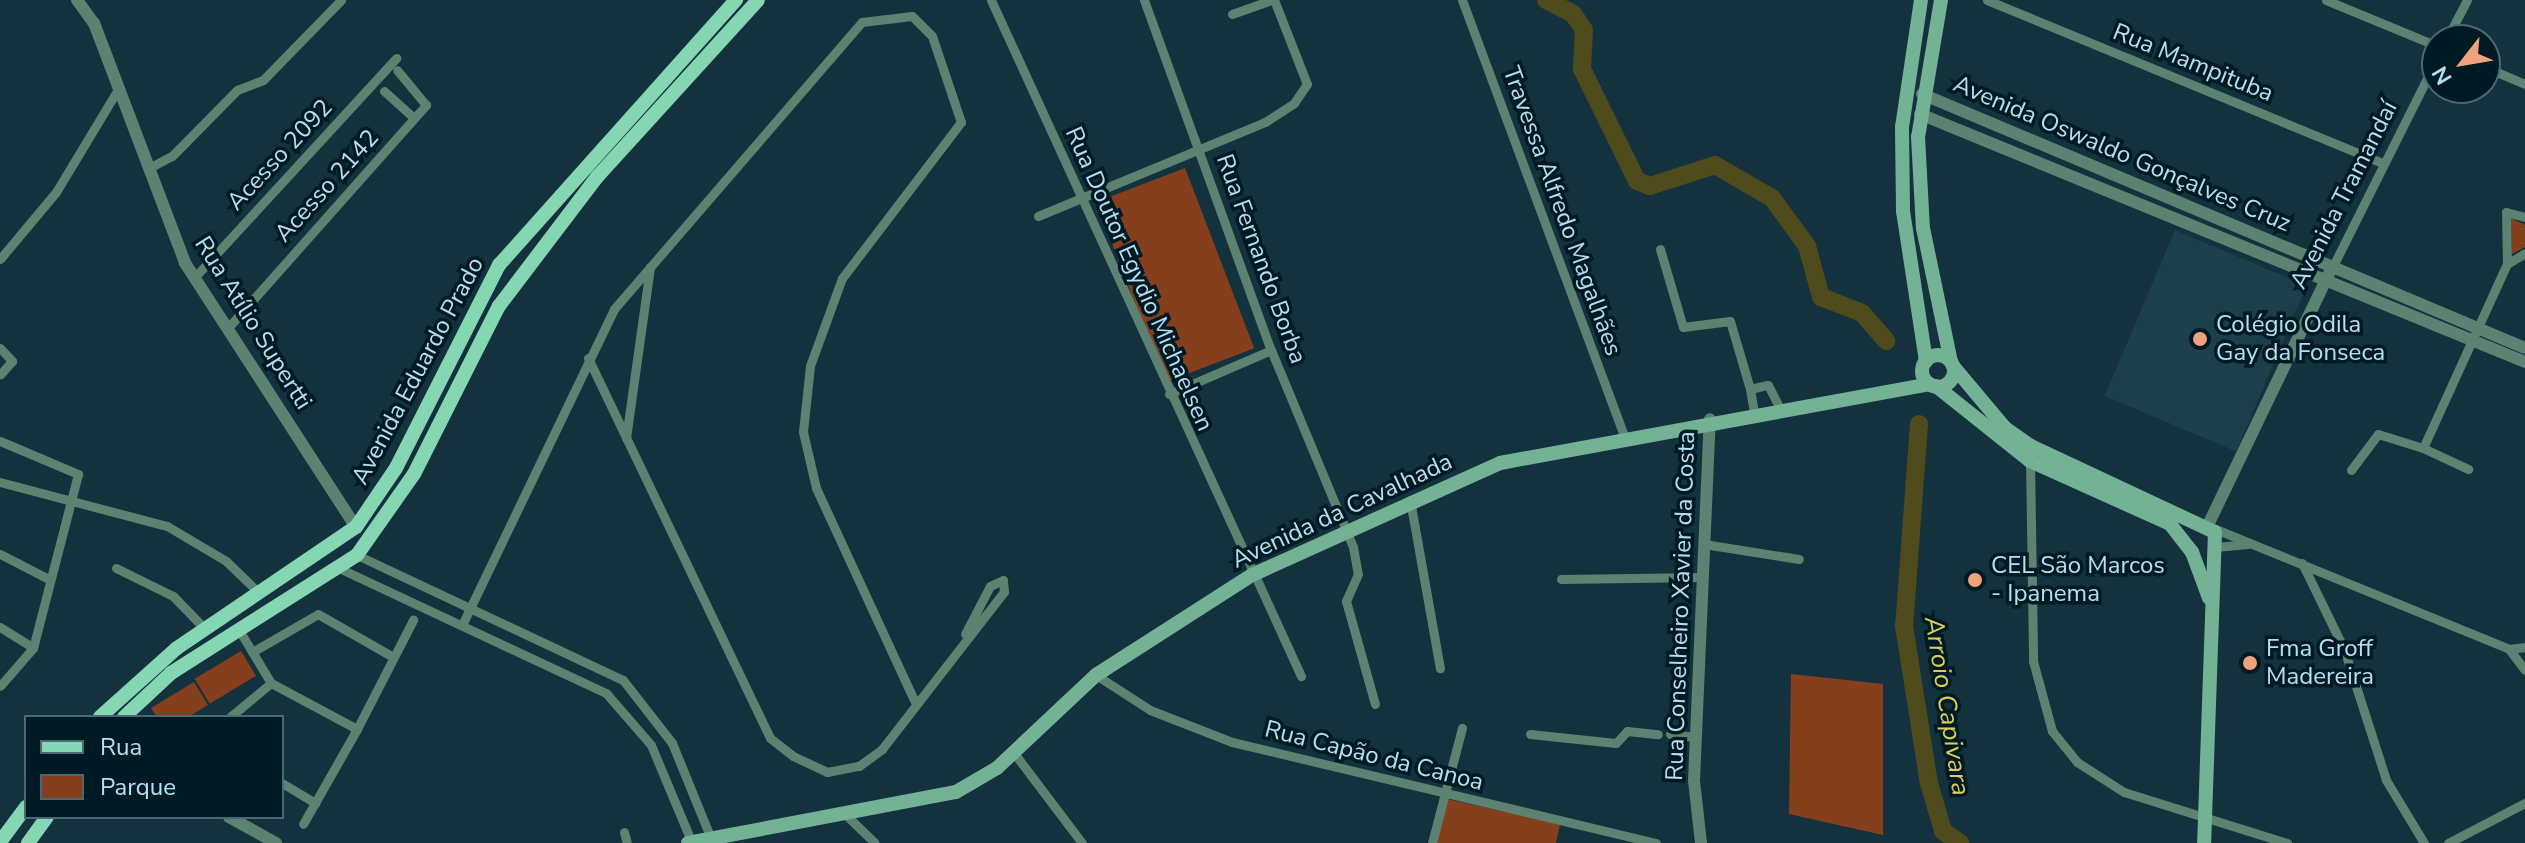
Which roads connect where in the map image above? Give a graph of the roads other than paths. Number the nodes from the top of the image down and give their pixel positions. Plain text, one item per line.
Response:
1 (77, 0) edge
2 (341, 0) edge
3 (736, 0) edge
4 (755, 0) edge
5 (991, 0) edge
6 (1144, 0) edge
7 (1272, 0) edge
8 (1462, 0) edge
9 (1921, 0) edge
10 (1941, 0) edge
11 (1987, 0) edge
12 (2326, 0) edge
13 (2467, 0) edge
14 (1232, 14) dead end
15 (2454, 24) edge
16 (2421, 39) edge
17 (396, 58) dead end
18 (397, 70) dead end
19 (2501, 74) edge
20 (2525, 84) edge
21 (2421, 89) edge
22 (117, 91) junction
23 (384, 91) dead end
24 (1922, 94) junction
25 (1920, 114) junction
26 (414, 118) junction
27 (1199, 149) junction
28 (2069, 157) junction
29 (2383, 163) junction
30 (149, 168) junction
31 (2063, 172) junction
32 (1080, 198) junction
33 (2194, 209) junction
34 (542, 212) junction
35 (1038, 216) dead end
36 (2525, 217) edge
37 (2189, 224) junction
38 (559, 225) junction
39 (1660, 249) dead end
40 (2525, 253) edge
41 (0, 259) edge
42 (650, 264) junction
43 (2507, 264) junction
44 (2333, 266) junction
45 (194, 278) junction
46 (2327, 279) junction
47 (480, 294) junction
48 (499, 306) junction
49 (227, 329) junction
50 (2474, 334) junction
51 (0, 348) edge
52 (2525, 348) edge
53 (1271, 350) junction
54 (588, 358) junction
55 (2525, 362) edge
56 (1924, 364) junction
57 (1952, 364) junction
58 (0, 375) edge
59 (1933, 385) junction
60 (1750, 389) junction
61 (1888, 389) junction
62 (1169, 394) junction
63 (1779, 407) junction
64 (1754, 412) junction
65 (1710, 419) junction
66 (1624, 436) junction
67 (0, 441) edge
68 (626, 442) junction
69 (2423, 448) junction
70 (2030, 461) junction
71 (2468, 469) dead end
72 (2351, 470) dead end
73 (0, 482) edge
74 (71, 498) junction
75 (1410, 500) junction
76 (2207, 525) junction
77 (356, 527) junction
78 (1346, 529) junction
79 (1704, 544) junction
80 (2252, 544) junction
81 (2189, 546) junction
82 (2215, 547) junction
83 (0, 554) edge
84 (357, 555) junction
85 (1799, 559) dead end
86 (2302, 563) junction
87 (116, 568) dead end
88 (341, 569) junction
89 (1252, 575) junction
90 (1702, 577) junction
91 (47, 578) junction
92 (1561, 579) dead end
93 (262, 595) junction
94 (2210, 601) junction
95 (470, 605) junction
96 (413, 620) dead end
97 (462, 625) junction
98 (0, 627) edge
99 (206, 630) junction
100 (239, 630) junction
101 (965, 634) junction
102 (2525, 647) edge
103 (33, 648) junction
104 (250, 649) junction
105 (2509, 649) junction
106 (393, 657) junction
107 (1440, 668) dead end
108 (2525, 670) edge
109 (1096, 675) junction
110 (1301, 676) dead end
111 (271, 683) junction
112 (0, 686) edge
113 (914, 700) junction
114 (1375, 704) dead end
115 (102, 715) edge
116 (126, 715) edge
117 (232, 715) edge
118 (1462, 728) dead end
119 (357, 729) junction
120 (1530, 734) dead end
121 (1658, 734) dead end
122 (1670, 734) dead end
123 (1695, 737) junction
124 (1014, 753) junction
125 (284, 784) edge
126 (1444, 795) junction
127 (315, 803) junction
128 (2525, 803) edge
129 (24, 809) edge
130 (2204, 815) junction
131 (848, 817) junction
132 (46, 819) edge
133 (233, 819) edge
134 (303, 824) dead end
135 (2, 834) edge
136 (712, 840) edge
137 (28, 843) edge
138 (276, 843) edge
139 (691, 843) edge
140 (875, 843) edge
141 (1082, 843) edge
142 (1432, 843) edge
143 (1656, 843) edge
144 (1701, 843) edge
145 (2204, 843) edge
146 (2287, 843) edge
147 (2424, 843) edge
148 (2448, 843) edge

1 - 22 street, Rua Atílio Supertti
2 - 30 street
3 - 34 main road, Avenida Eduardo Prado
4 - 38 main road, Avenida Eduardo Prado
5 - 32 street, Rua Doutor Egydio Michaelsen
6 - 27 street, Rua Fernando Borba
7 - 14 street
7 - 27 street
8 - 66 street, Travessa Alfredo Magalhães
9 - 56 main road
10 - 24 main road
11 - 29 street, Rua Mampituba
12 - 16 street
13 - 15 street
17 - 45 street, Acesso 2092
18 - 26 street
19 - 20 street
21 - 29 street, Avenida Tramandaí
22 - 30 street, Rua Atílio Supertti
22 - 41 street
23 - 26 street
24 - 25 main road
24 - 28 street, Avenida Oswaldo Gonçalves Cruz
25 - 31 street, Avenida Oswaldo Gonçalves Cruz
25 - 57 main road
26 - 49 street, Acesso 2142
27 - 32 street
27 - 53 street, Rua Fernando Borba
28 - 31 street
28 - 33 street, Avenida Oswaldo Gonçalves Cruz
29 - 44 street, Avenida Tramandaí
30 - 45 street, Rua Atílio Supertti
31 - 37 street, Avenida Oswaldo Gonçalves Cruz
32 - 35 street
32 - 62 street, Rua Doutor Egydio Michaelsen
33 - 37 street
33 - 44 street, Avenida Oswaldo Gonçalves Cruz
34 - 38 main road
34 - 47 main road, Avenida Eduardo Prado
36 - 43 street
37 - 46 street, Avenida Oswaldo Gonçalves Cruz
38 - 48 main road, Avenida Eduardo Prado
39 - 60 street
40 - 43 street
42 - 54 street
42 - 68 street
42 - 113 street
43 - 50 street
44 - 46 street, Avenida Tramandaí
44 - 50 street, Avenida Oswaldo Gonçalves Cruz
45 - 49 street, Rua Atílio Supertti
46 - 50 street, Avenida Oswaldo Gonçalves Cruz
46 - 76 street, Avenida Tramandaí
47 - 48 main road
47 - 77 main road, Avenida Eduardo Prado
48 - 84 main road, Avenida Eduardo Prado
49 - 77 street, Rua Atílio Supertti
50 - 52 street, Avenida Oswaldo Gonçalves Cruz
50 - 55 street, Avenida Oswaldo Gonçalves Cruz
50 - 69 street
51 - 58 street
53 - 62 street
53 - 78 street, Rua Fernando Borba
54 - 68 street
54 - 95 street
56 - 57 main road
56 - 59 main road
56 - 61 main road, Avenida da Cavalhada
57 - 59 main road
57 - 76 main road
59 - 61 main road, Avenida da Cavalhada
59 - 70 main road
60 - 63 street
60 - 64 street
61 - 63 main road, Avenida da Cavalhada
62 - 89 street, Rua Doutor Egydio Michaelsen
63 - 64 main road, Avenida da Cavalhada
64 - 65 main road, Avenida da Cavalhada
65 - 66 main road, Avenida da Cavalhada
65 - 79 street, Rua Conselheiro Xavier da Costa
66 - 75 main road, Avenida da Cavalhada
67 - 74 street
68 - 113 street
69 - 71 street
69 - 72 street
70 - 81 main road
70 - 130 street
73 - 74 street
74 - 91 street
74 - 93 street
75 - 78 main road, Avenida da Cavalhada
75 - 107 street
76 - 80 street
76 - 81 main road
76 - 82 main road
77 - 93 main road, Avenida Eduardo Prado
78 - 89 main road, Avenida da Cavalhada
78 - 114 street, Rua Fernando Borba
79 - 85 street
79 - 90 street, Rua Conselheiro Xavier da Costa
80 - 82 street
80 - 86 street
81 - 82 main road
81 - 94 main road
82 - 94 main road
83 - 91 street
84 - 88 main road, Avenida Eduardo Prado
84 - 95 street
86 - 105 street
86 - 147 street
87 - 99 street
88 - 97 street
88 - 100 main road, Avenida Eduardo Prado
89 - 109 main road, Avenida da Cavalhada
89 - 110 street, Rua Doutor Egydio Michaelsen
90 - 92 street
90 - 123 street, Rua Conselheiro Xavier da Costa
91 - 103 street
93 - 99 main road, Avenida Eduardo Prado
94 - 130 main road
95 - 97 street
95 - 136 street
96 - 106 street
97 - 139 street
98 - 103 street
99 - 115 main road, Avenida Eduardo Prado
100 - 104 street
100 - 116 main road, Avenida Eduardo Prado
101 - 101 street
101 - 113 street
102 - 105 street
103 - 112 street
104 - 106 street
104 - 111 street
105 - 108 street
106 - 119 street
109 - 124 main road, Avenida da Cavalhada
109 - 126 street, Rua Capão da Canoa
111 - 117 street
111 - 119 street
118 - 126 street
119 - 127 street
120 - 121 street
122 - 123 street
123 - 144 street, Rua Conselheiro Xavier da Costa
124 - 131 main road, Avenida da Cavalhada
124 - 141 street
125 - 127 street
126 - 142 street
126 - 143 street, Rua Capão da Canoa
127 - 134 street
128 - 148 street
129 - 135 main road
130 - 145 main road
130 - 146 street
131 - 136 main road, Avenida da Cavalhada
131 - 140 street
132 - 137 main road
133 - 138 street
136 - 139 main road, Avenida da Cavalhada

